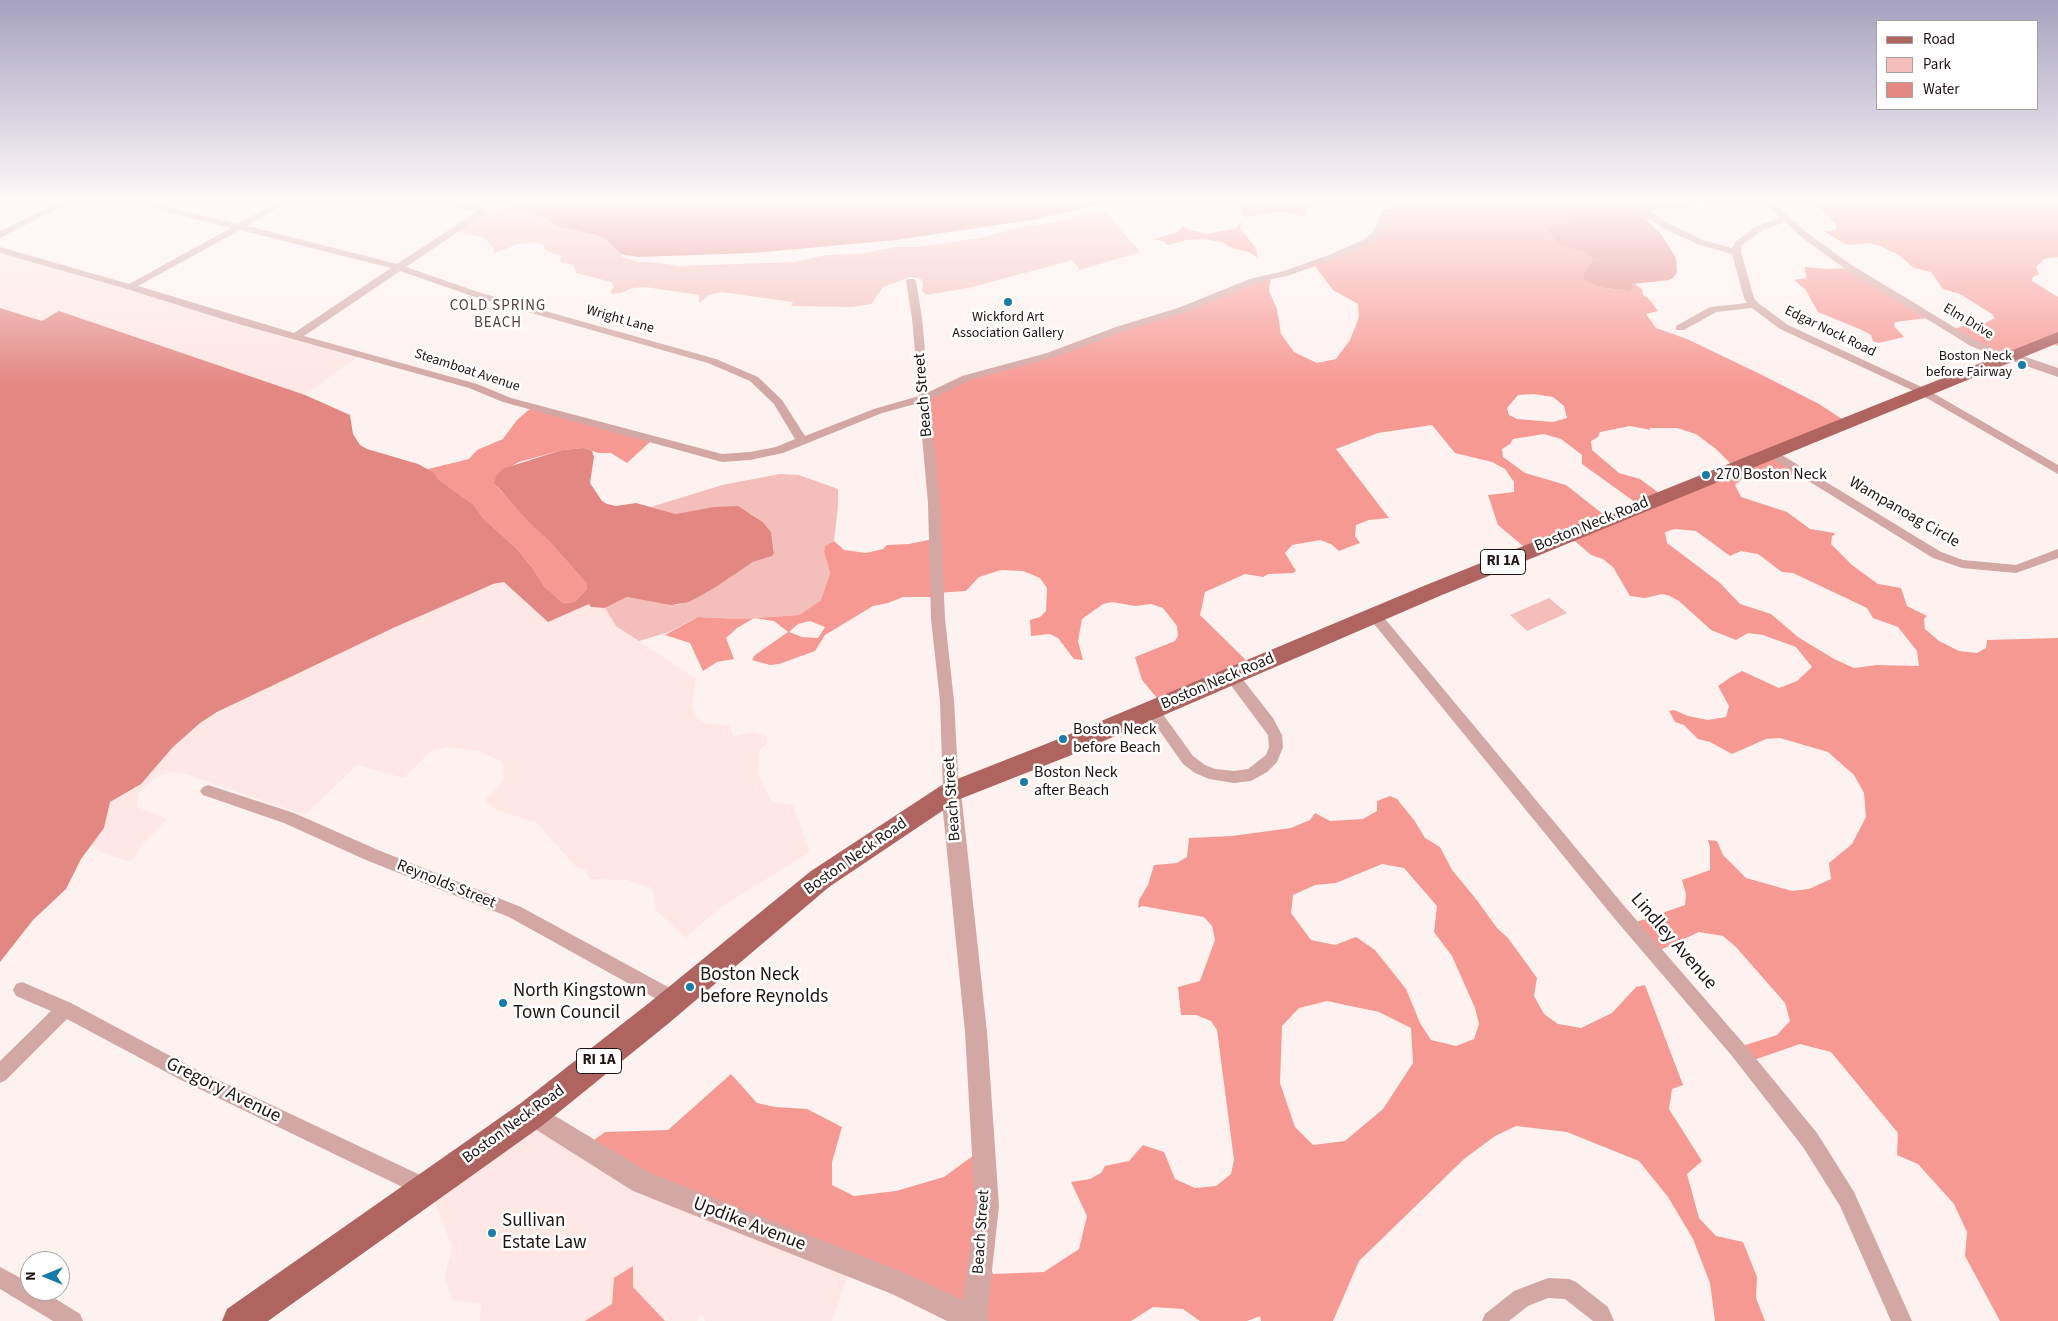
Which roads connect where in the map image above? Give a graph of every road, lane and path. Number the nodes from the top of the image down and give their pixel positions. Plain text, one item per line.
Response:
1 (44, 263) edge
2 (175, 263) edge
3 (380, 263) edge
4 (409, 263) edge
5 (1316, 263) edge
6 (1739, 263) edge
7 (1843, 263) edge
8 (401, 268) junction
9 (911, 281) dead end
10 (130, 287) junction
11 (1754, 305) junction
12 (1680, 328) dead end
13 (297, 336) junction
14 (2058, 337) edge
15 (2011, 356) junction
16 (2058, 373) edge
17 (1922, 392) junction
18 (924, 398) junction
19 (802, 441) junction
20 (1772, 453) junction
21 (2058, 470) edge
22 (2058, 553) edge
23 (1375, 616) junction
24 (1232, 676) junction
25 (1152, 710) junction
26 (208, 791) dead end
27 (951, 792) junction
28 (22, 990) dead end
29 (675, 1000) junction
30 (65, 1009) junction
31 (0, 1074) edge
32 (532, 1114) junction
33 (426, 1188) junction
34 (0, 1278) edge
35 (975, 1319) edge
36 (73, 1321) edge
37 (238, 1321) edge
38 (1492, 1321) edge
39 (1604, 1321) edge
40 (1902, 1321) edge

1 - 10 street, Steamboat Avenue
2 - 10 street
3 - 8 street, Wright Lane
4 - 8 street
5 - 18 street
6 - 11 street
7 - 15 street, Elm Drive
8 - 13 street
8 - 19 street, Wright Lane
9 - 18 street, Beach Street
10 - 13 street, Steamboat Avenue
11 - 12 street
11 - 17 street, Edgar Nock Road
13 - 19 street, Steamboat Avenue
14 - 15 main road, Boston Neck Road / RI 1A
15 - 16 street
15 - 17 main road, Boston Neck Road / RI 1A
17 - 20 main road, Boston Neck Road / RI 1A
17 - 21 street
18 - 19 street, Steamboat Avenue
18 - 27 street, Beach Street
20 - 22 street, Wampanoag Circle
20 - 23 main road, Boston Neck Road / RI 1A
23 - 24 main road, Boston Neck Road / RI 1A
23 - 40 street, Lindley Avenue
24 - 25 main road, Boston Neck Road / RI 1A
24 - 25 street
25 - 27 main road, Boston Neck Road / RI 1A
26 - 29 street, Reynolds Street
27 - 29 main road, Boston Neck Road / RI 1A
27 - 35 street, Beach Street
28 - 30 street, Gregory Avenue
29 - 32 main road, Boston Neck Road / RI 1A
30 - 31 street
30 - 33 street, Gregory Avenue
32 - 33 main road, Boston Neck Road / RI 1A
32 - 35 street, Updike Avenue
33 - 37 main road, Boston Neck Road / RI 1A
34 - 36 street
38 - 39 street

